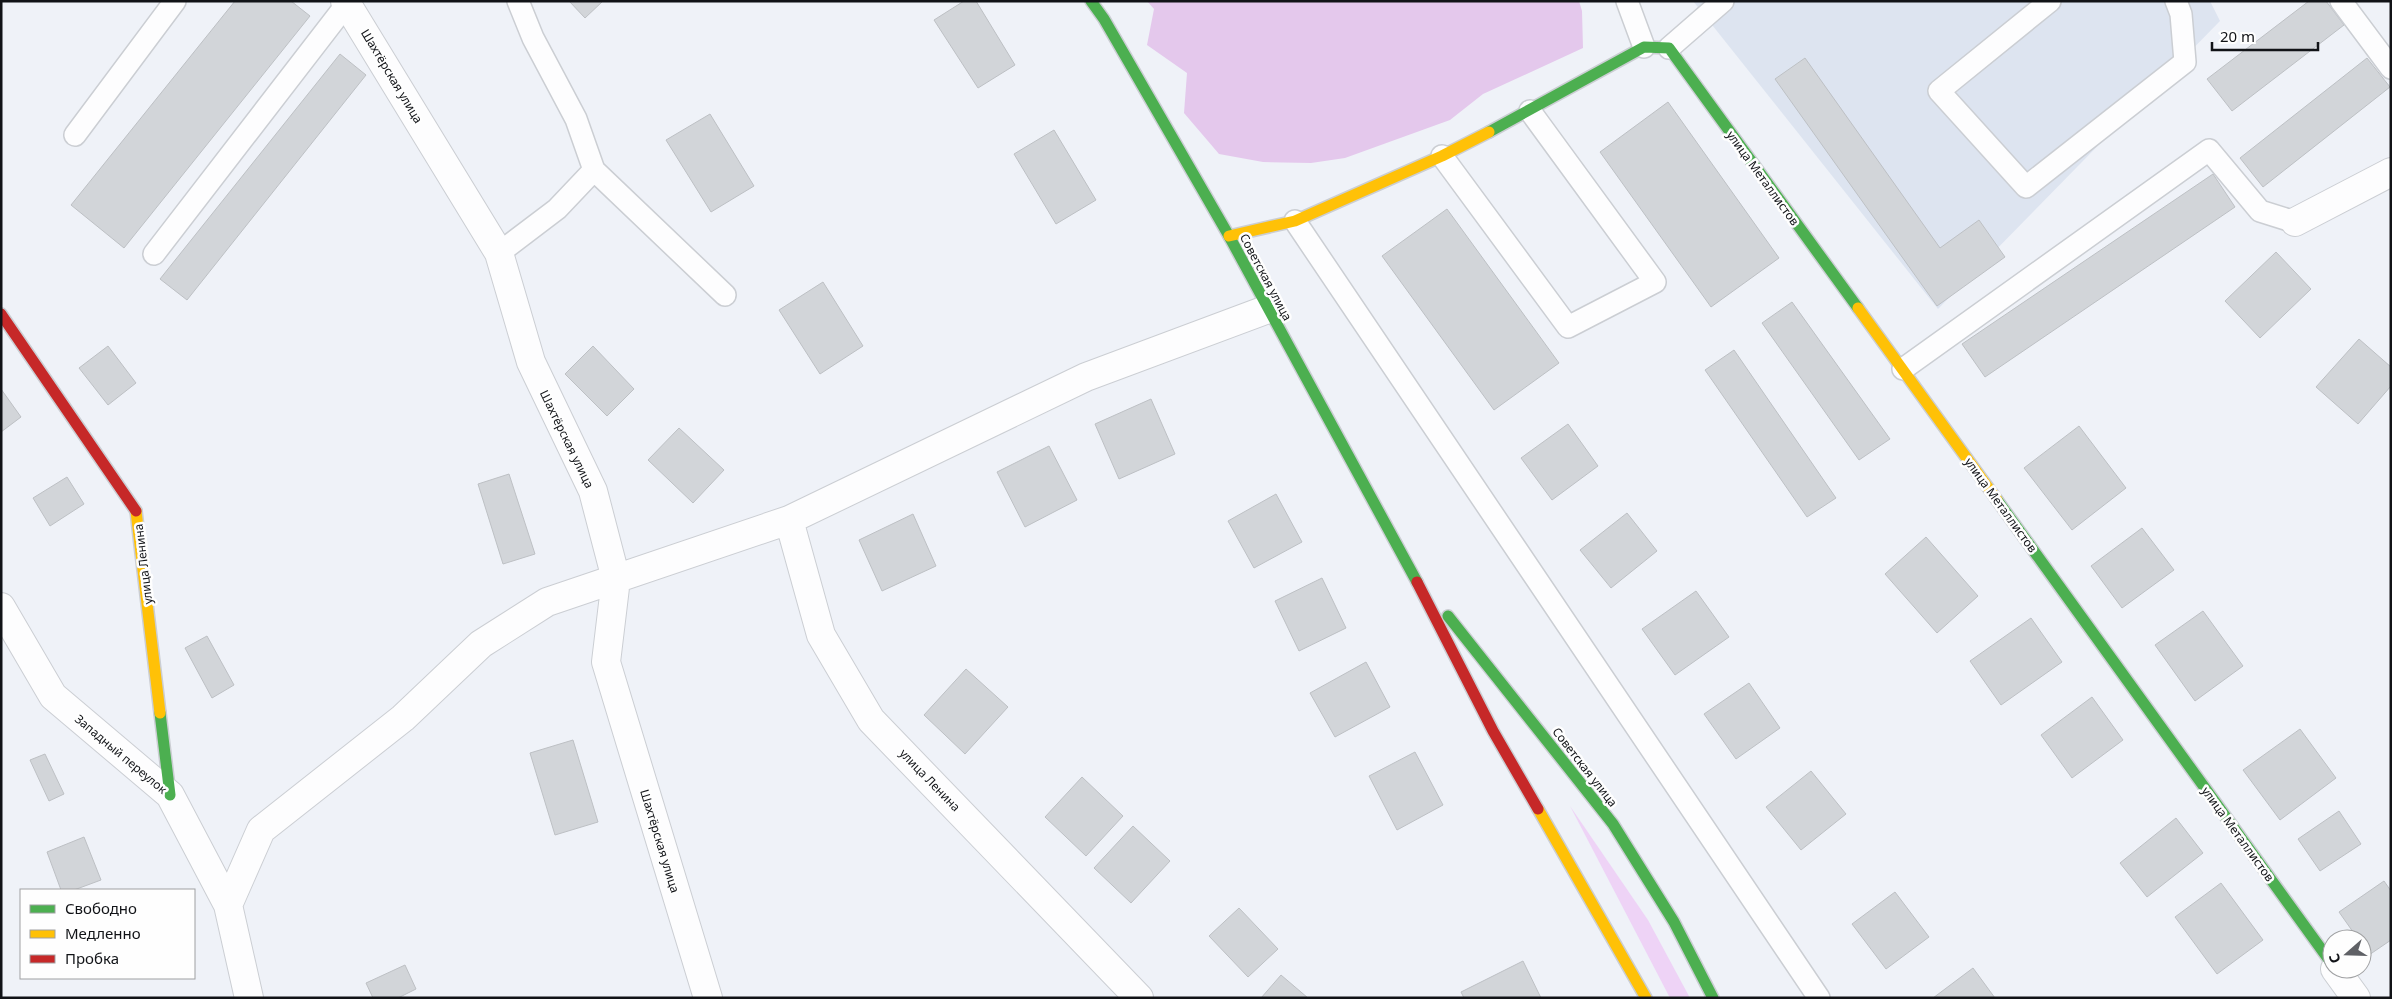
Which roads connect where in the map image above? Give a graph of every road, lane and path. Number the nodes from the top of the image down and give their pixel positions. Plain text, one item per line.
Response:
1 (175, 1) edge
2 (518, 1) edge
3 (1091, 1) edge
4 (1627, 1) edge
5 (1723, 1) edge
6 (2050, 1) edge
7 (2176, 1) edge
8 (2341, 1) edge
9 (350, 2) edge
10 (1644, 47) junction
11 (1668, 48) junction
12 (2391, 68) edge
13 (1530, 111) junction
14 (74, 134) dead end
15 (1442, 156) junction
16 (594, 170) junction
17 (2391, 172) edge
18 (1295, 221) junction
19 (2295, 222) joint
20 (1229, 236) junction
21 (498, 253) junction
22 (154, 254) dead end
23 (724, 295) dead end
24 (1268, 309) junction
25 (1, 314) edge
26 (1903, 369) junction
27 (789, 520) junction
28 (1411, 569) junction
29 (616, 579) junction
30 (1, 607) edge
31 (170, 795) junction
32 (228, 905) junction
33 (2322, 950) edge
34 (2343, 979) edge
35 (249, 998) edge
36 (708, 998) edge
37 (1139, 998) edge
38 (1646, 998) edge
39 (1713, 998) edge
40 (1819, 998) edge
41 (2356, 998) edge

1 - 14 lane
2 - 16 lane
3 - 20 street, Советская улица
4 - 10 lane
5 - 11 lane
6 - 7 lane
8 - 12 lane
9 - 21 street, Шахтёрская улица
9 - 22 lane
10 - 11 street
10 - 13 street
11 - 26 street, улица Металлистов
13 - 15 street
13 - 15 lane
15 - 18 street
16 - 21 lane
16 - 23 lane
17 - 19 street
18 - 20 street
18 - 40 lane
19 - 26 lane
20 - 24 street, Советская улица
21 - 29 street, Шахтёрская улица
24 - 27 street
24 - 28 street, Советская улица
25 - 31 street, улица Ленина
26 - 33 street, улица Металлистов
27 - 29 street
27 - 37 street, улица Ленина
28 - 38 street, Советская улица
28 - 39 street, Советская улица
29 - 32 street
29 - 36 street, Шахтёрская улица
30 - 31 street, Западный переулок
31 - 32 street, Западный переулок
32 - 35 street, Западный переулок
34 - 41 street

